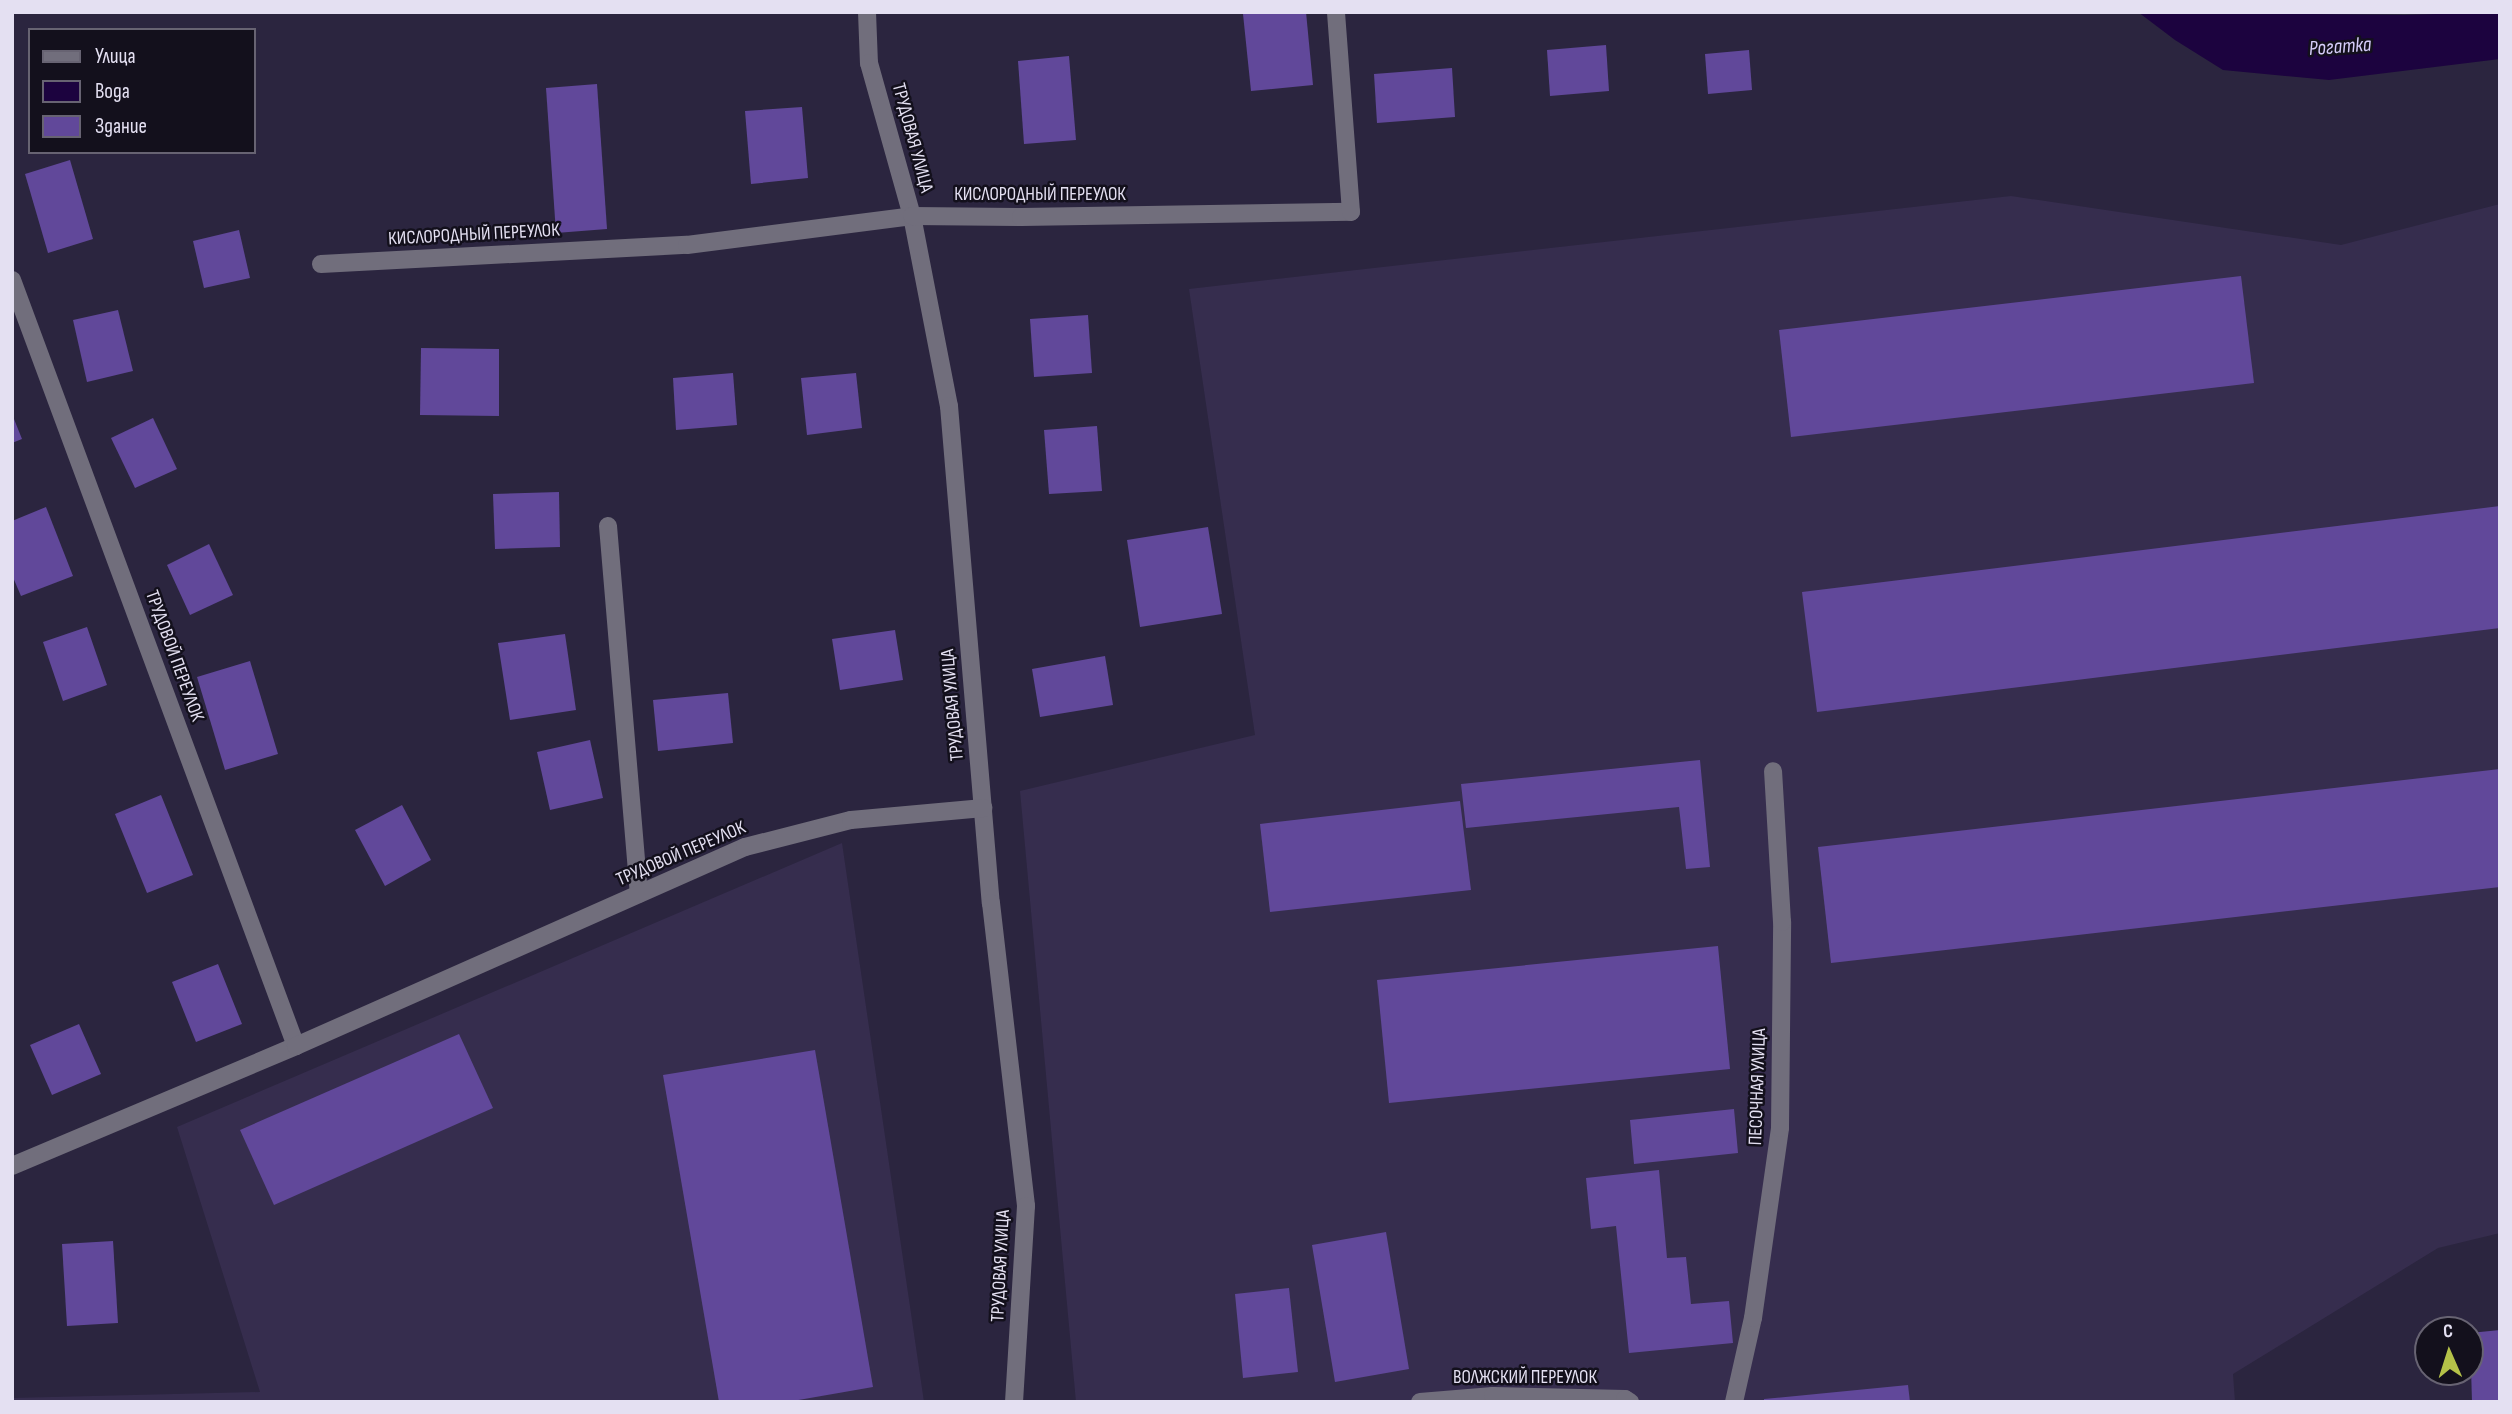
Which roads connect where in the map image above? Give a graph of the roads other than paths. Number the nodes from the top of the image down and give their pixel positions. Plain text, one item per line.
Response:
1 (867, 12) edge
2 (1336, 12) edge
3 (912, 216) junction
4 (321, 264) dead end
5 (12, 280) edge
6 (608, 526) dead end
7 (1773, 771) dead end
8 (983, 808) junction
9 (639, 894) junction
10 (296, 1046) junction
11 (14, 1162) edge
12 (1014, 1402) edge
13 (1420, 1402) edge
14 (1630, 1402) edge
15 (1734, 1402) edge

1 - 3 street, ТРУДОВАЯ УЛИЦА
2 - 3 street, КИСЛОРОДНЫЙ ПЕРЕУЛОК
3 - 4 street, КИСЛОРОДНЫЙ ПЕРЕУЛОК
3 - 8 street, ТРУДОВАЯ УЛИЦА
5 - 10 street, ТРУДОВОЙ ПЕРЕУЛОК
6 - 9 street
7 - 15 street, ПЕСОЧНАЯ УЛИЦА
8 - 9 street, ТРУДОВОЙ ПЕРЕУЛОК
8 - 12 street, ТРУДОВАЯ УЛИЦА
9 - 10 street, ТРУДОВОЙ ПЕРЕУЛОК
10 - 11 street, ТРУДОВОЙ ПЕРЕУЛОК
13 - 14 street, ВОЛЖСКИЙ ПЕРЕУЛОК

